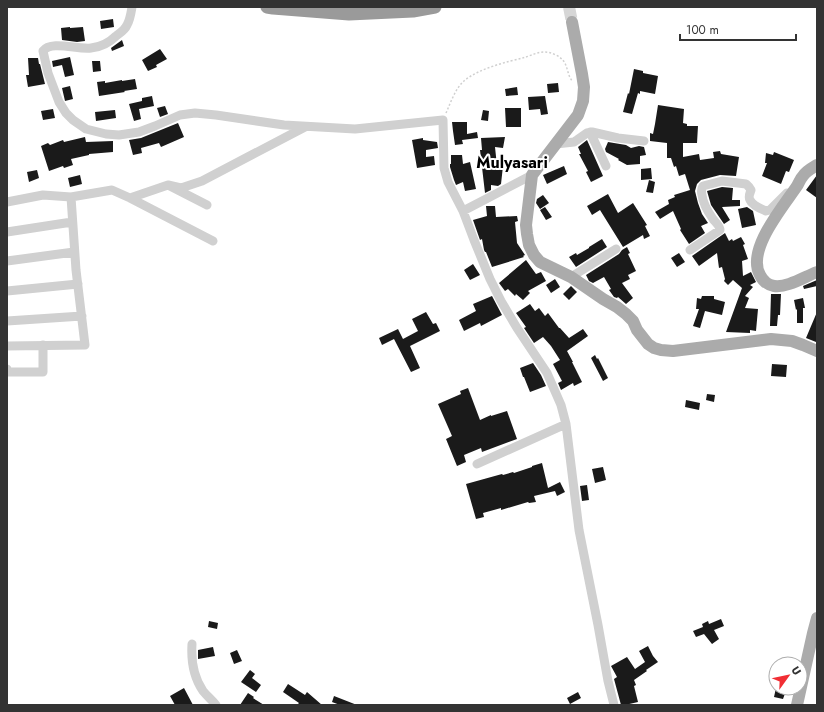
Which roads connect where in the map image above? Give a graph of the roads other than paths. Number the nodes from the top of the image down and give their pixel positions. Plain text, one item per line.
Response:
1 (132, 7) edge
2 (267, 7) edge
3 (435, 7) edge
4 (572, 22) tunnel mouth
5 (306, 127) junction
6 (590, 132) junction
7 (644, 141) dead end
8 (556, 144) junction
9 (817, 165) edge
10 (606, 166) dead end
11 (532, 175) junction
12 (168, 185) junction
13 (797, 186) junction
14 (71, 197) junction
15 (130, 198) junction
16 (7, 202) edge
17 (207, 205) dead end
18 (463, 211) junction
19 (72, 222) junction
20 (7, 232) edge
21 (213, 241) dead end
22 (616, 250) dead end
23 (690, 250) dead end
24 (74, 252) junction
25 (7, 261) edge
26 (817, 272) edge
27 (571, 277) junction
28 (78, 284) junction
29 (7, 291) edge
30 (82, 316) junction
31 (7, 321) edge
32 (43, 345) junction
33 (7, 346) edge
34 (817, 351) edge
35 (7, 369) edge
36 (566, 424) junction
37 (477, 464) dead end
38 (817, 618) edge
39 (192, 644) dead end
40 (216, 705) edge
41 (614, 705) edge
42 (797, 705) edge

1 - 5 street
2 - 3 highway
4 - 8 main road
5 - 12 street
5 - 18 street
6 - 7 street
6 - 8 street
6 - 10 street
8 - 11 main road
9 - 13 main road
11 - 18 street
11 - 27 main road
12 - 15 street
12 - 17 street
13 - 23 street
13 - 26 main road
14 - 15 street
14 - 16 street
14 - 19 street
15 - 21 street
18 - 36 street
19 - 20 street
19 - 24 street
22 - 27 street
24 - 25 street
24 - 28 street
27 - 34 main road
28 - 29 street
28 - 30 street
30 - 31 street
30 - 32 street
32 - 33 street
32 - 35 street
36 - 37 street
36 - 41 street
38 - 42 main road
39 - 40 street

